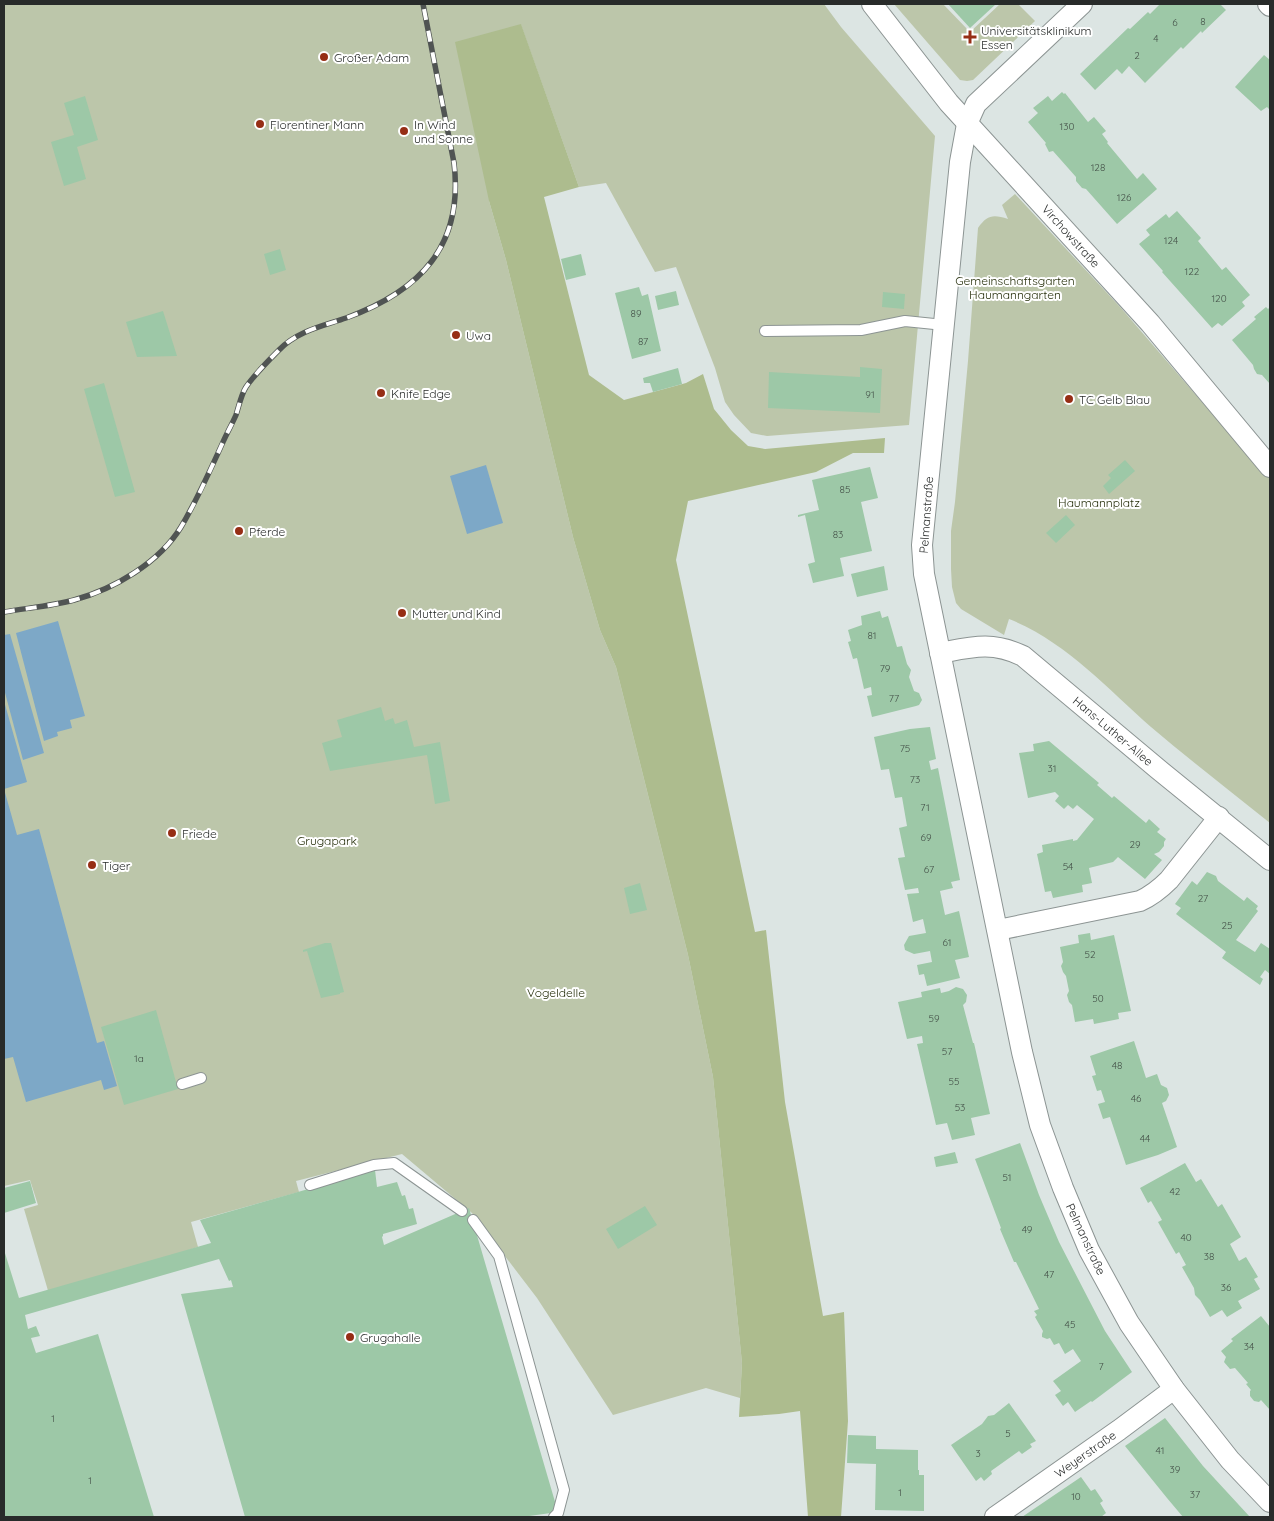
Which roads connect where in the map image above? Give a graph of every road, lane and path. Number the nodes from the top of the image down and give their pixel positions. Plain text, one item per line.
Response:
1 (872, 4) edge
2 (1082, 4) edge
3 (967, 124) junction
4 (944, 326) junction
5 (765, 331) dead end
6 (1270, 467) edge
7 (940, 653) junction
8 (1219, 817) junction
9 (1270, 860) edge
10 (998, 930) junction
11 (201, 1078) dead end
12 (182, 1084) dead end
13 (310, 1185) dead end
14 (462, 1211) dead end
15 (473, 1220) dead end
16 (1174, 1389) junction
17 (1270, 1502) edge
18 (554, 1517) edge
19 (995, 1517) edge

1 - 3 street, Virchowstraße
2 - 3 street, Pelmanstraße
3 - 4 street, Pelmanstraße
3 - 6 street, Virchowstraße
4 - 5 lane
4 - 7 street, Pelmanstraße
7 - 8 street, Hans-Luther-Allee
7 - 10 street, Pelmanstraße
8 - 9 street, Hans-Luther-Allee
8 - 10 street
10 - 16 street, Pelmanstraße
11 - 12 lane
13 - 14 lane
15 - 18 lane
16 - 17 street, Pelmanstraße
16 - 19 street, Weyerstraße

